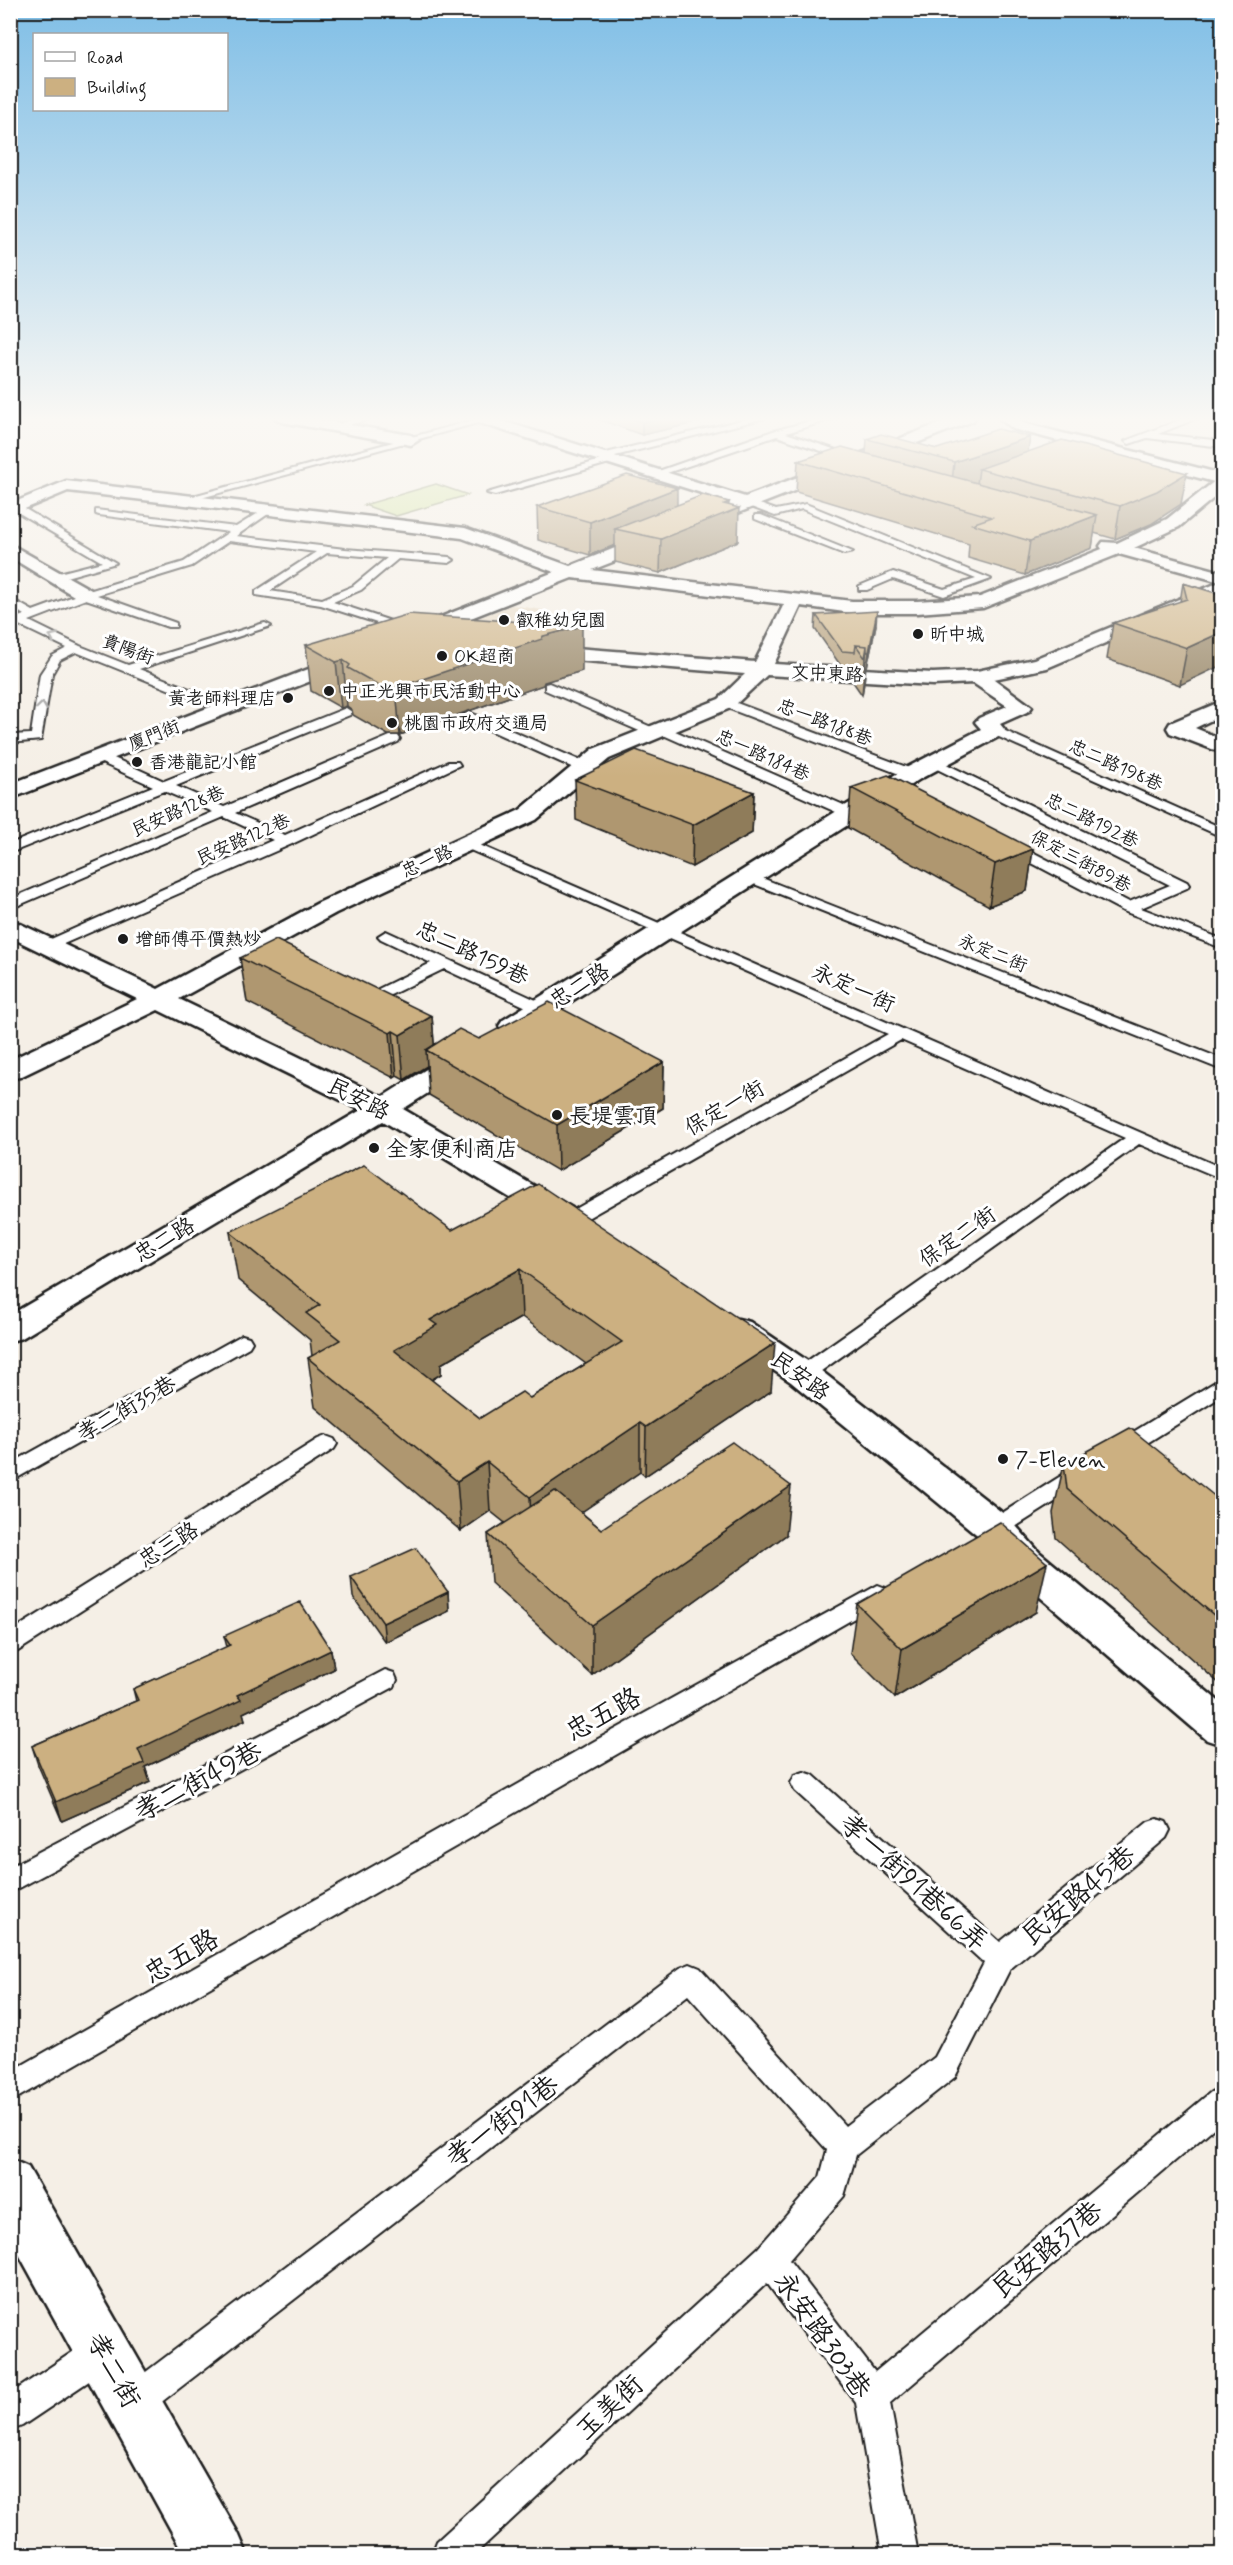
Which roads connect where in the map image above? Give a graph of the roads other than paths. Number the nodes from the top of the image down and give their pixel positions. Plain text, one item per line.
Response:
1 (66, 538) edge
2 (227, 538) joint
3 (477, 538) edge
4 (654, 538) edge
5 (816, 538) edge
6 (882, 538) edge
7 (1141, 538) edge
8 (1095, 543) edge
9 (10, 549) edge
10 (1117, 549) junction
11 (325, 550) junction
12 (848, 552) dead end
13 (396, 556) junction
14 (449, 560) dead end
15 (568, 572) junction
16 (56, 577) junction
17 (1222, 577) edge
18 (1222, 587) edge
19 (863, 588) dead end
20 (86, 595) junction
21 (795, 600) junction
22 (10, 601) edge
23 (323, 602) junction
24 (33, 616) junction
25 (15, 623) edge
26 (172, 625) dead end
27 (266, 626) dead end
28 (417, 633) junction
29 (446, 641) edge
30 (385, 645) edge
31 (76, 648) junction
32 (524, 650) edge
33 (364, 653) edge
34 (130, 668) junction
35 (762, 669) junction
36 (977, 676) junction
37 (549, 687) edge
38 (726, 703) junction
39 (224, 707) junction
40 (1222, 707) edge
41 (346, 712) edge
42 (469, 716) edge
43 (994, 730) junction
44 (658, 732) junction
45 (10, 739) edge
46 (394, 739) edge
47 (1222, 747) edge
48 (100, 756) junction
49 (453, 765) dead end
50 (583, 767) junction
51 (911, 778) junction
52 (160, 786) junction
53 (10, 792) edge
54 (223, 811) junction
55 (850, 813) junction
56 (1222, 833) edge
57 (287, 841) junction
58 (1001, 841) edge
59 (466, 843) junction
60 (10, 849) edge
61 (749, 877) junction
62 (10, 904) edge
63 (1128, 908) junction
64 (10, 927) edge
65 (666, 929) junction
66 (386, 936) dead end
67 (1222, 944) edge
68 (47, 946) junction
69 (443, 963) junction
70 (372, 998) edge
71 (159, 999) junction
72 (541, 1008) junction
73 (901, 1032) junction
74 (1222, 1065) edge
75 (10, 1071) edge
76 (383, 1108) junction
77 (1138, 1137) junction
78 (1222, 1174) edge
79 (582, 1228) joint
80 (713, 1314) edge
81 (10, 1330) edge
82 (243, 1342) dead end
83 (803, 1374) junction
84 (1222, 1387) edge
85 (326, 1444) dead end
86 (10, 1474) edge
87 (995, 1528) junction
88 (965, 1545) edge
89 (896, 1584) edge
90 (10, 1644) edge
91 (385, 1680) dead end
92 (1222, 1728) edge
93 (804, 1783) dead end
94 (1156, 1830) dead end
95 (10, 1881) edge
96 (1000, 1960) junction
97 (10, 2088) edge
98 (1222, 2102) edge
99 (843, 2146) junction
100 (10, 2185) edge
101 (769, 2259) junction
102 (103, 2351) junction
103 (872, 2396) junction
104 (132, 2403) junction
105 (10, 2414) edge
106 (217, 2554) edge
107 (450, 2554) edge
108 (900, 2554) edge

1 - 16 lane
2 - 11 lane
2 - 20 lane
3 - 15 street
4 - 15 street
5 - 12 lane
6 - 19 lane
7 - 10 street
8 - 10 street
9 - 16 street
10 - 17 street
10 - 21 street
11 - 13 lane
11 - 23 lane
13 - 14 lane
13 - 23 lane
15 - 21 street
15 - 28 street
16 - 20 street
18 - 36 street, 文中東路
20 - 24 lane
20 - 26 lane
21 - 35 street, 忠一路
22 - 24 lane
23 - 28 lane
24 - 25 lane
31 -> 25 lane, 貴陽街
27 - 34 lane
28 - 29 street
28 - 30 street
31 - 34 lane, 貴陽街
45 -> 31 lane
32 - 35 street, 文中東路
33 - 39 street, 廈門街
34 - 39 lane, 貴陽街
35 - 36 street, 文中東路
35 - 38 street, 忠一路
36 - 43 street, 忠二路
37 - 44 lane, 忠一路184巷
38 - 44 street, 忠一路
38 - 51 lane, 忠一路188巷
39 - 48 street, 廈門街
40 - 47 street
41 - 52 lane
42 - 50 lane
43 - 51 street, 忠二路
43 - 56 lane, 忠二路198巷
44 - 50 street, 忠一路
44 - 55 lane, 忠一路184巷
46 - 54 lane, 民安路128巷
48 - 52 lane
48 - 53 street, 廈門街
49 - 57 lane, 民安路122巷
50 - 59 street, 忠一路
51 - 55 street, 忠二路
51 - 63 lane, 忠二路192巷
52 - 54 lane
52 - 60 lane
54 - 57 lane
54 - 62 lane, 民安路128巷
55 - 61 street, 忠二路
57 - 68 lane, 民安路122巷
58 - 63 lane, 保定三街89巷
59 - 65 lane, 永定一街
59 - 71 street, 忠一路
61 - 65 street, 忠二路
61 - 74 lane, 永定二街
63 - 67 lane, 保定三街89巷
64 - 68 street, 民安路
65 - 72 street, 忠二路
65 - 73 lane, 永定一街
66 - 69 lane, 忠二路159巷
68 - 71 street, 民安路
69 - 70 lane
69 - 72 lane, 忠二路159巷
71 - 75 street, 忠一路
71 - 76 street, 民安路
72 - 76 street, 忠二路
73 - 77 lane, 永定一街
73 - 79 lane, 保定一街
76 - 79 street, 民安路
76 - 81 street, 忠二路
77 - 78 lane, 永定一街
77 - 83 lane, 保定二街
80 - 83 street, 民安路
82 - 86 lane, 孝二街35巷
83 - 87 street, 民安路
84 - 87 lane
85 - 90 lane, 忠三路
87 - 88 lane
87 - 92 street, 民安路
89 - 97 lane, 忠五路
91 - 95 lane, 孝二街49巷
93 - 96 lane, 孝一街91巷66弄
94 - 96 lane, 民安路45巷
96 - 99 lane, 孝一街91巷66弄
98 - 103 lane, 民安路37巷
99 - 101 lane, 玉美街
99 - 104 lane, 孝一街91巷
100 - 102 street, 孝二街
101 - 103 lane, 永安路303巷
101 - 107 lane, 玉美街
102 - 104 street, 孝二街
102 - 105 lane
103 - 108 lane, 永安路303巷
104 - 106 street, 孝二街

